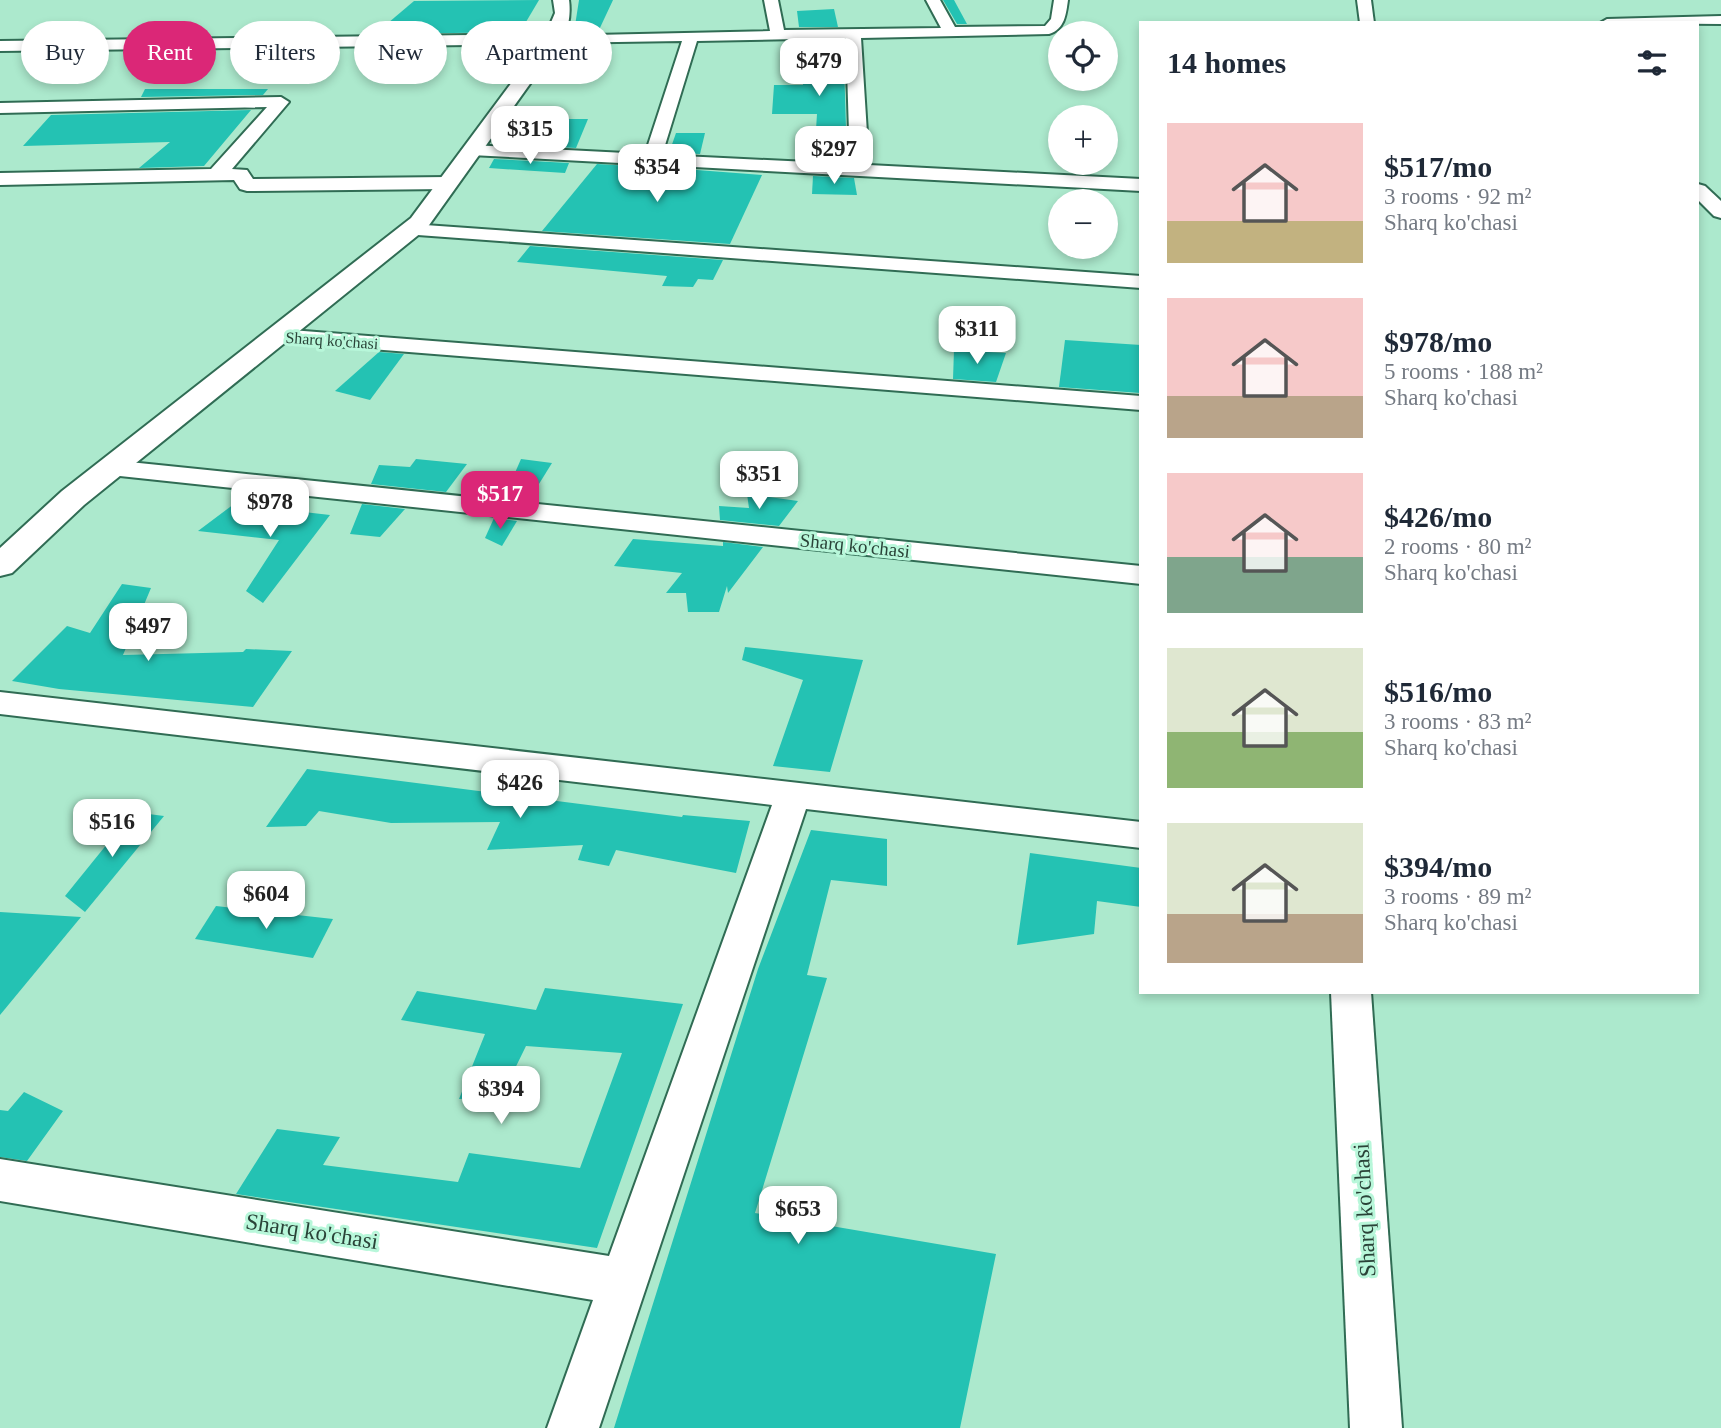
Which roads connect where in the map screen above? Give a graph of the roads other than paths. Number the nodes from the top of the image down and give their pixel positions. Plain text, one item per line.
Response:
1 (561, 0) edge
2 (771, 0) edge
3 (933, 0) edge
4 (1061, 0) edge
5 (1364, 0) edge
6 (1721, 20) edge
7 (561, 21) edge
8 (1367, 21) edge
9 (1683, 21) edge
10 (853, 33) junction
11 (951, 33) junction
12 (778, 35) junction
13 (691, 36) junction
14 (612, 38) edge
15 (461, 40) edge
16 (0, 47) edge
17 (520, 84) edge
18 (0, 108) edge
19 (471, 150) junction
20 (652, 159) junction
21 (860, 171) junction
22 (217, 174) junction
23 (0, 179) edge
24 (448, 183) junction
25 (1139, 185) edge
26 (1699, 191) edge
27 (1721, 212) edge
28 (1699, 219) edge
29 (1721, 220) edge
30 (411, 230) junction
31 (1139, 282) edge
32 (278, 335) junction
33 (1139, 402) edge
34 (110, 468) junction
35 (0, 566) edge
36 (1139, 575) edge
37 (0, 704) edge
38 (793, 795) junction
39 (1139, 835) edge
40 (1351, 994) edge
41 (0, 1180) edge
42 (624, 1282) junction
43 (573, 1428) edge
44 (1376, 1428) edge

1 - 7 street
2 - 12 street
3 - 11 street
4 - 11 street
5 - 8 street
6 - 9 street
10 - 11 street
10 - 12 street
10 - 21 street
12 - 13 street
13 - 14 street
13 - 20 street
15 - 16 street
17 - 19 street
18 - 22 street
19 - 20 street
19 - 24 street
20 - 21 street
21 - 25 street
22 - 23 street
22 - 24 street
24 - 30 street
26 - 27 street
28 - 29 street
30 - 31 street
30 - 32 street
32 - 33 street, Sharq ko'chasi
32 - 34 street
34 - 35 street
34 - 36 street, Sharq ko'chasi
37 - 38 street
38 - 39 street
38 - 42 street
40 - 44 street, Sharq ko'chasi
41 - 42 street, Sharq ko'chasi
42 - 43 street

